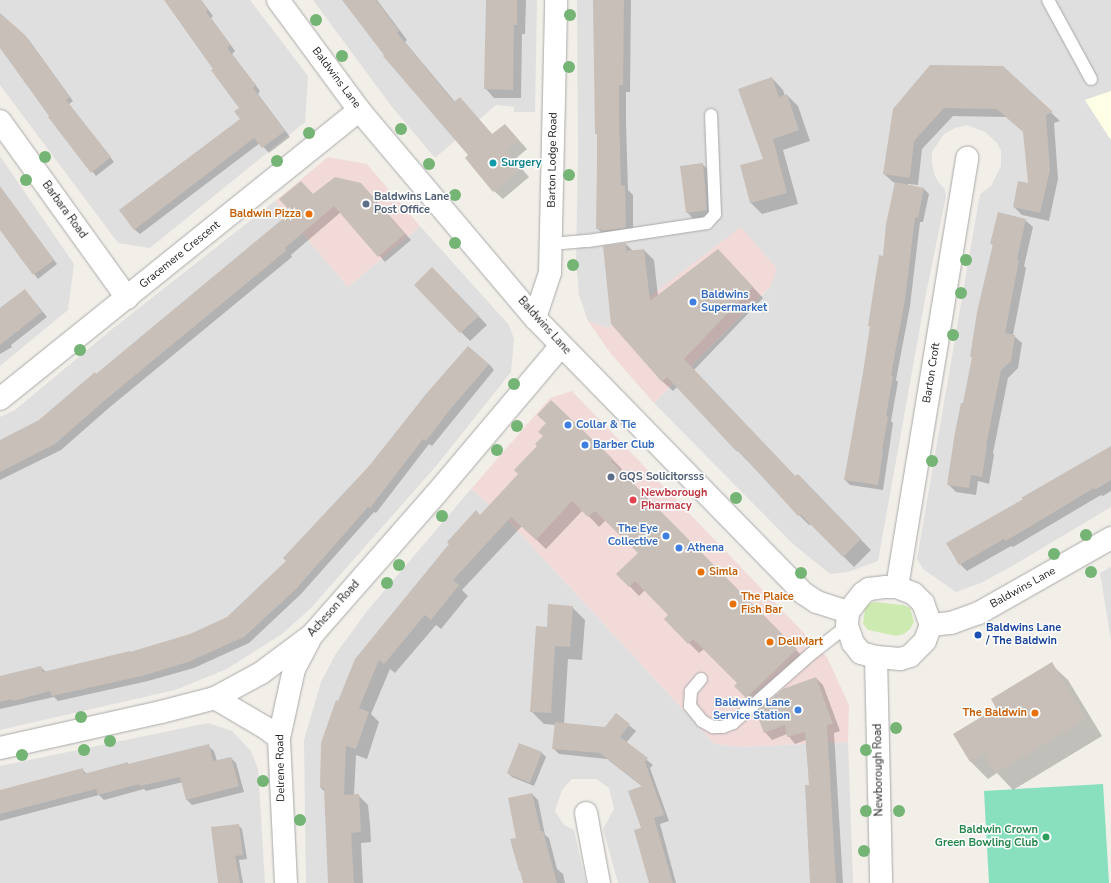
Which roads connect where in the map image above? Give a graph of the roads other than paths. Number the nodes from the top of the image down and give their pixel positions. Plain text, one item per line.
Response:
1 (278, 0) edge
2 (556, 0) edge
3 (1048, 0) edge
4 (1091, 79) dead end
5 (359, 110) junction
6 (711, 115) dead end
7 (0, 121) edge
8 (966, 158) dead end
9 (551, 244) junction
10 (127, 298) junction
11 (535, 318) junction
12 (562, 347) junction
13 (0, 399) edge
14 (1111, 538) edge
15 (897, 587) junction
16 (847, 619) junction
17 (931, 625) junction
18 (312, 635) junction
19 (876, 657) junction
20 (701, 679) dead end
21 (215, 698) junction
22 (279, 738) junction
23 (0, 748) edge
24 (586, 813) dead end
25 (286, 883) edge
26 (599, 883) edge
27 (881, 883) edge

1 - 5 street, Baldwins Lane
2 - 9 street, Barton Lodge Road
3 - 4 lane
5 - 10 street, Gracemere Crescent
5 - 11 street, Baldwins Lane
6 - 9 lane
7 - 10 street, Barbara Road
8 - 15 street, Barton Croft
9 - 11 street, Barton Lodge Road
10 - 13 street, Gracemere Crescent
11 - 12 street, Baldwins Lane
12 - 16 street, Baldwins Lane
12 - 18 street, Acheson Road
14 - 17 street, Baldwins Lane
15 - 16 street
15 - 17 street
16 - 19 street
16 - 20 lane
17 - 19 street
18 - 21 street, Acheson Road
18 - 22 street, Delrene Road
19 - 27 street, Newborough Road
21 - 22 street
21 - 23 street, Acheson Road
22 - 25 street, Delrene Road
24 - 26 street

